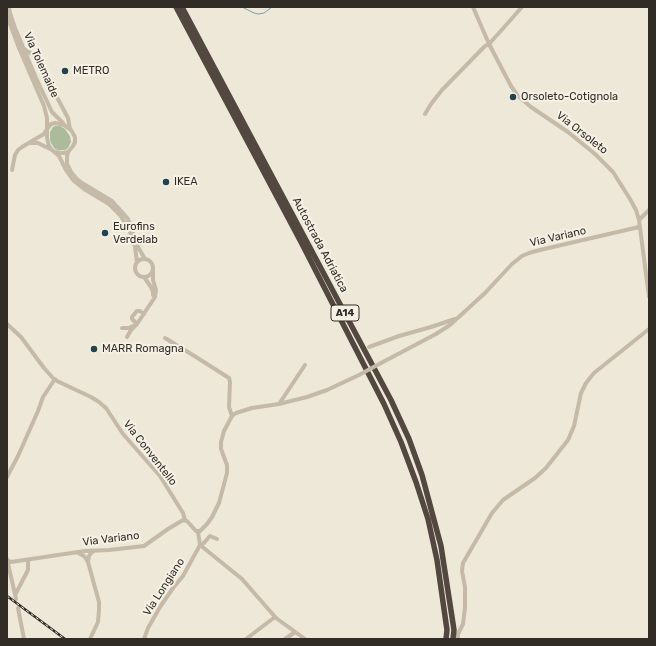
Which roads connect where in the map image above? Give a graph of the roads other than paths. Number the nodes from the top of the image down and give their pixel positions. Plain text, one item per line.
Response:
1 (9, 7) edge
2 (176, 7) edge
3 (182, 7) edge
4 (473, 7) edge
5 (522, 7) edge
6 (7, 16) edge
7 (489, 44) junction
8 (23, 49) junction
9 (425, 114) dead end
10 (64, 125) junction
11 (47, 130) junction
12 (70, 130) junction
13 (26, 144) junction
14 (53, 151) junction
15 (68, 152) junction
16 (12, 170) dead end
17 (649, 210) edge
18 (638, 220) junction
19 (639, 228) junction
20 (145, 258) junction
21 (137, 262) junction
22 (153, 270) junction
23 (144, 277) junction
24 (649, 297) edge
25 (143, 313) junction
26 (457, 319) junction
27 (137, 323) junction
28 (7, 324) edge
29 (122, 328) dead end
30 (649, 329) edge
31 (126, 336) dead end
32 (165, 338) dead end
33 (369, 347) dead end
34 (305, 365) dead end
35 (55, 379) junction
36 (285, 396) junction
37 (287, 402) junction
38 (279, 404) junction
39 (232, 416) junction
40 (7, 477) edge
41 (186, 520) junction
42 (198, 532) junction
43 (217, 539) dead end
44 (200, 545) junction
45 (85, 551) junction
46 (95, 551) junction
47 (75, 553) junction
48 (86, 556) junction
49 (7, 560) edge
50 (28, 560) junction
51 (18, 608) dead end
52 (275, 617) junction
53 (295, 632) junction
54 (24, 639) edge
55 (90, 639) edge
56 (144, 639) edge
57 (246, 639) edge
58 (285, 639) edge
59 (305, 639) edge
60 (446, 639) edge
61 (453, 639) edge
62 (458, 639) edge

1 - 8 street, Via Tolemaide
2 - 60 highway, Autostrada Adriatica / A14
3 - 61 highway, Autostrada Adriatica / A14
4 - 7 street, Via Orsoleto
5 - 7 street
6 - 11 street, Via Tolemaide
7 - 9 street
7 - 18 street, Via Orsoleto
8 - 10 street, Via Tolemaide
8 - 12 street
10 - 11 street
10 - 12 street, Via Tolemaide
11 - 13 street
11 - 14 street, Via Tolemaide
12 - 15 street
13 - 14 street
13 - 16 street
14 - 15 street
14 - 21 street, Via Tolemaide
15 - 20 street
17 - 18 street
18 - 19 street, Via Orsoleto
19 - 24 street, Via Orsoleto
19 - 26 street, Via Variano
20 - 21 street
20 - 22 street
21 - 23 street, Via Tolemaide
22 - 23 street
22 - 25 street
23 - 25 street
25 - 27 street
26 - 33 street, Via Variano
26 - 37 street, Via Variano, bridge
27 - 29 street
27 - 31 street
28 - 35 street, Via Conventello
30 - 62 street
32 - 39 street
34 - 36 street
35 - 40 street
35 - 41 street, Via Conventello
36 - 37 street
36 - 38 street
37 - 38 street, Via Variano
38 - 39 street, Via Variano
39 - 42 street
41 - 42 street
41 - 46 street, Via Variano
42 - 44 street
43 - 44 street
44 - 52 street
44 - 56 street, Via Longiano
45 - 46 street, Via Variano
45 - 47 street, Via Variano
45 - 48 street
46 - 48 street
47 - 48 street
47 - 50 street, Via Variano
48 - 55 street
49 - 50 street, Via Variano
49 - 50 street
51 - 54 street
52 - 53 street
52 - 57 street
53 - 58 street
53 - 59 street

